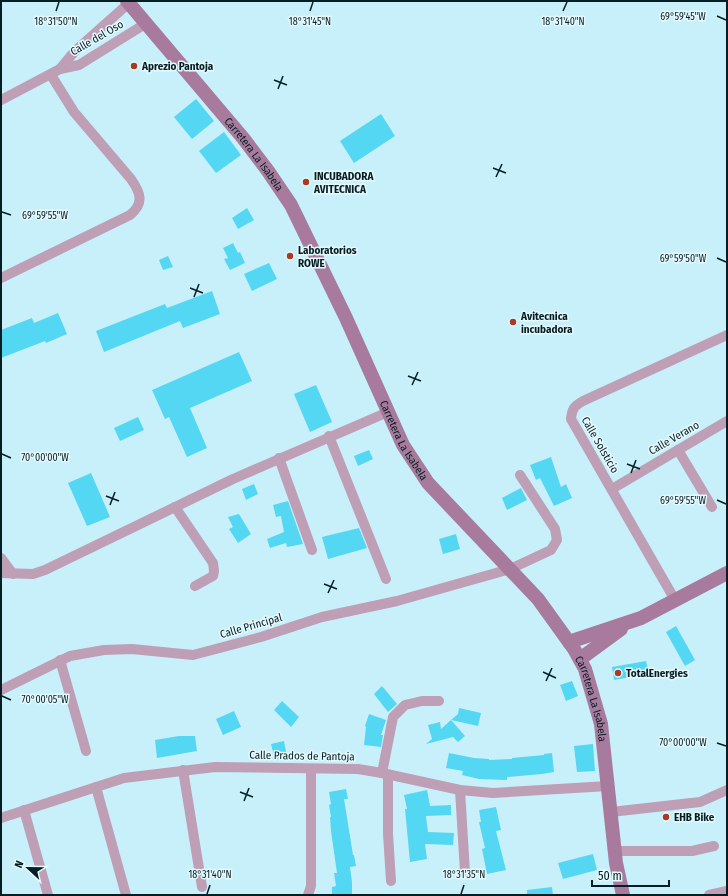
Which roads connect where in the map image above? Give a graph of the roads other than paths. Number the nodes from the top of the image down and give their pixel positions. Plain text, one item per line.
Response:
1 (128, 2) edge
2 (145, 24) junction
3 (56, 72) junction
4 (1, 100) edge
5 (1, 278) edge
6 (727, 335) edge
7 (388, 412) junction
8 (727, 421) edge
9 (329, 436) junction
10 (678, 450) junction
11 (279, 458) junction
12 (520, 475) dead end
13 (612, 489) junction
14 (174, 507) junction
15 (712, 507) dead end
16 (312, 550) dead end
17 (1, 558) edge
18 (510, 569) junction
19 (1, 573) edge
20 (727, 573) edge
21 (13, 574) junction
22 (386, 579) dead end
23 (195, 586) dead end
24 (674, 600) junction
25 (633, 621) junction
26 (569, 642) junction
27 (580, 659) junction
28 (60, 660) junction
29 (1, 690) edge
30 (439, 701) dead end
31 (86, 751) dead end
32 (311, 768) junction
33 (183, 770) junction
34 (385, 774) junction
35 (608, 786) junction
36 (96, 787) junction
37 (460, 790) junction
38 (727, 790) edge
39 (24, 810) junction
40 (611, 812) junction
41 (1, 818) edge
42 (714, 846) dead end
43 (615, 851) junction
44 (464, 872) dead end
45 (391, 881) dead end
46 (202, 887) dead end
47 (727, 891) edge
48 (48, 895) edge
49 (126, 895) edge
50 (308, 895) edge
51 (623, 895) edge
52 (709, 895) edge

1 - 2 main road, Carretera La Isabela
1 - 3 street, Calle del Oso
2 - 3 street, Calle del Oso
2 - 7 main road, Carretera La Isabela
3 - 4 street, Calle del Oso
3 - 5 street
6 - 13 street, Calle Solsticio
7 - 9 street
7 - 18 main road, Carretera La Isabela
8 - 10 street, Calle Verano
9 - 11 street
9 - 22 street
10 - 13 street, Calle Verano
10 - 15 street
11 - 14 street
11 - 16 street
12 - 18 street, Calle Principal
13 - 24 street, Calle Solsticio
14 - 21 street
14 - 23 street
17 - 21 street
18 - 26 main road, Carretera La Isabela
18 - 28 street, Calle Principal
19 - 21 street
20 - 24 main road
24 - 25 main road
25 - 26 main road
25 - 27 main road
26 - 27 main road, Carretera La Isabela
27 - 35 main road, Carretera La Isabela
28 - 29 street, Calle Principal
28 - 31 street
30 - 34 street
32 - 33 street, Calle Prados de Pantoja
32 - 34 street, Calle Prados de Pantoja
32 - 50 street
33 - 36 street, Calle Prados de Pantoja
33 - 46 street
34 - 37 street, Calle Prados de Pantoja
34 - 45 street
35 - 37 street, Calle Prados de Pantoja
35 - 40 main road, Carretera La Isabela
36 - 39 street, Calle Prados de Pantoja
36 - 49 street
37 - 44 street
38 - 40 street
39 - 41 street, Calle Prados de Pantoja
39 - 48 street
40 - 43 main road, Carretera La Isabela
42 - 43 street
43 - 51 main road, Carretera La Isabela
47 - 52 street

